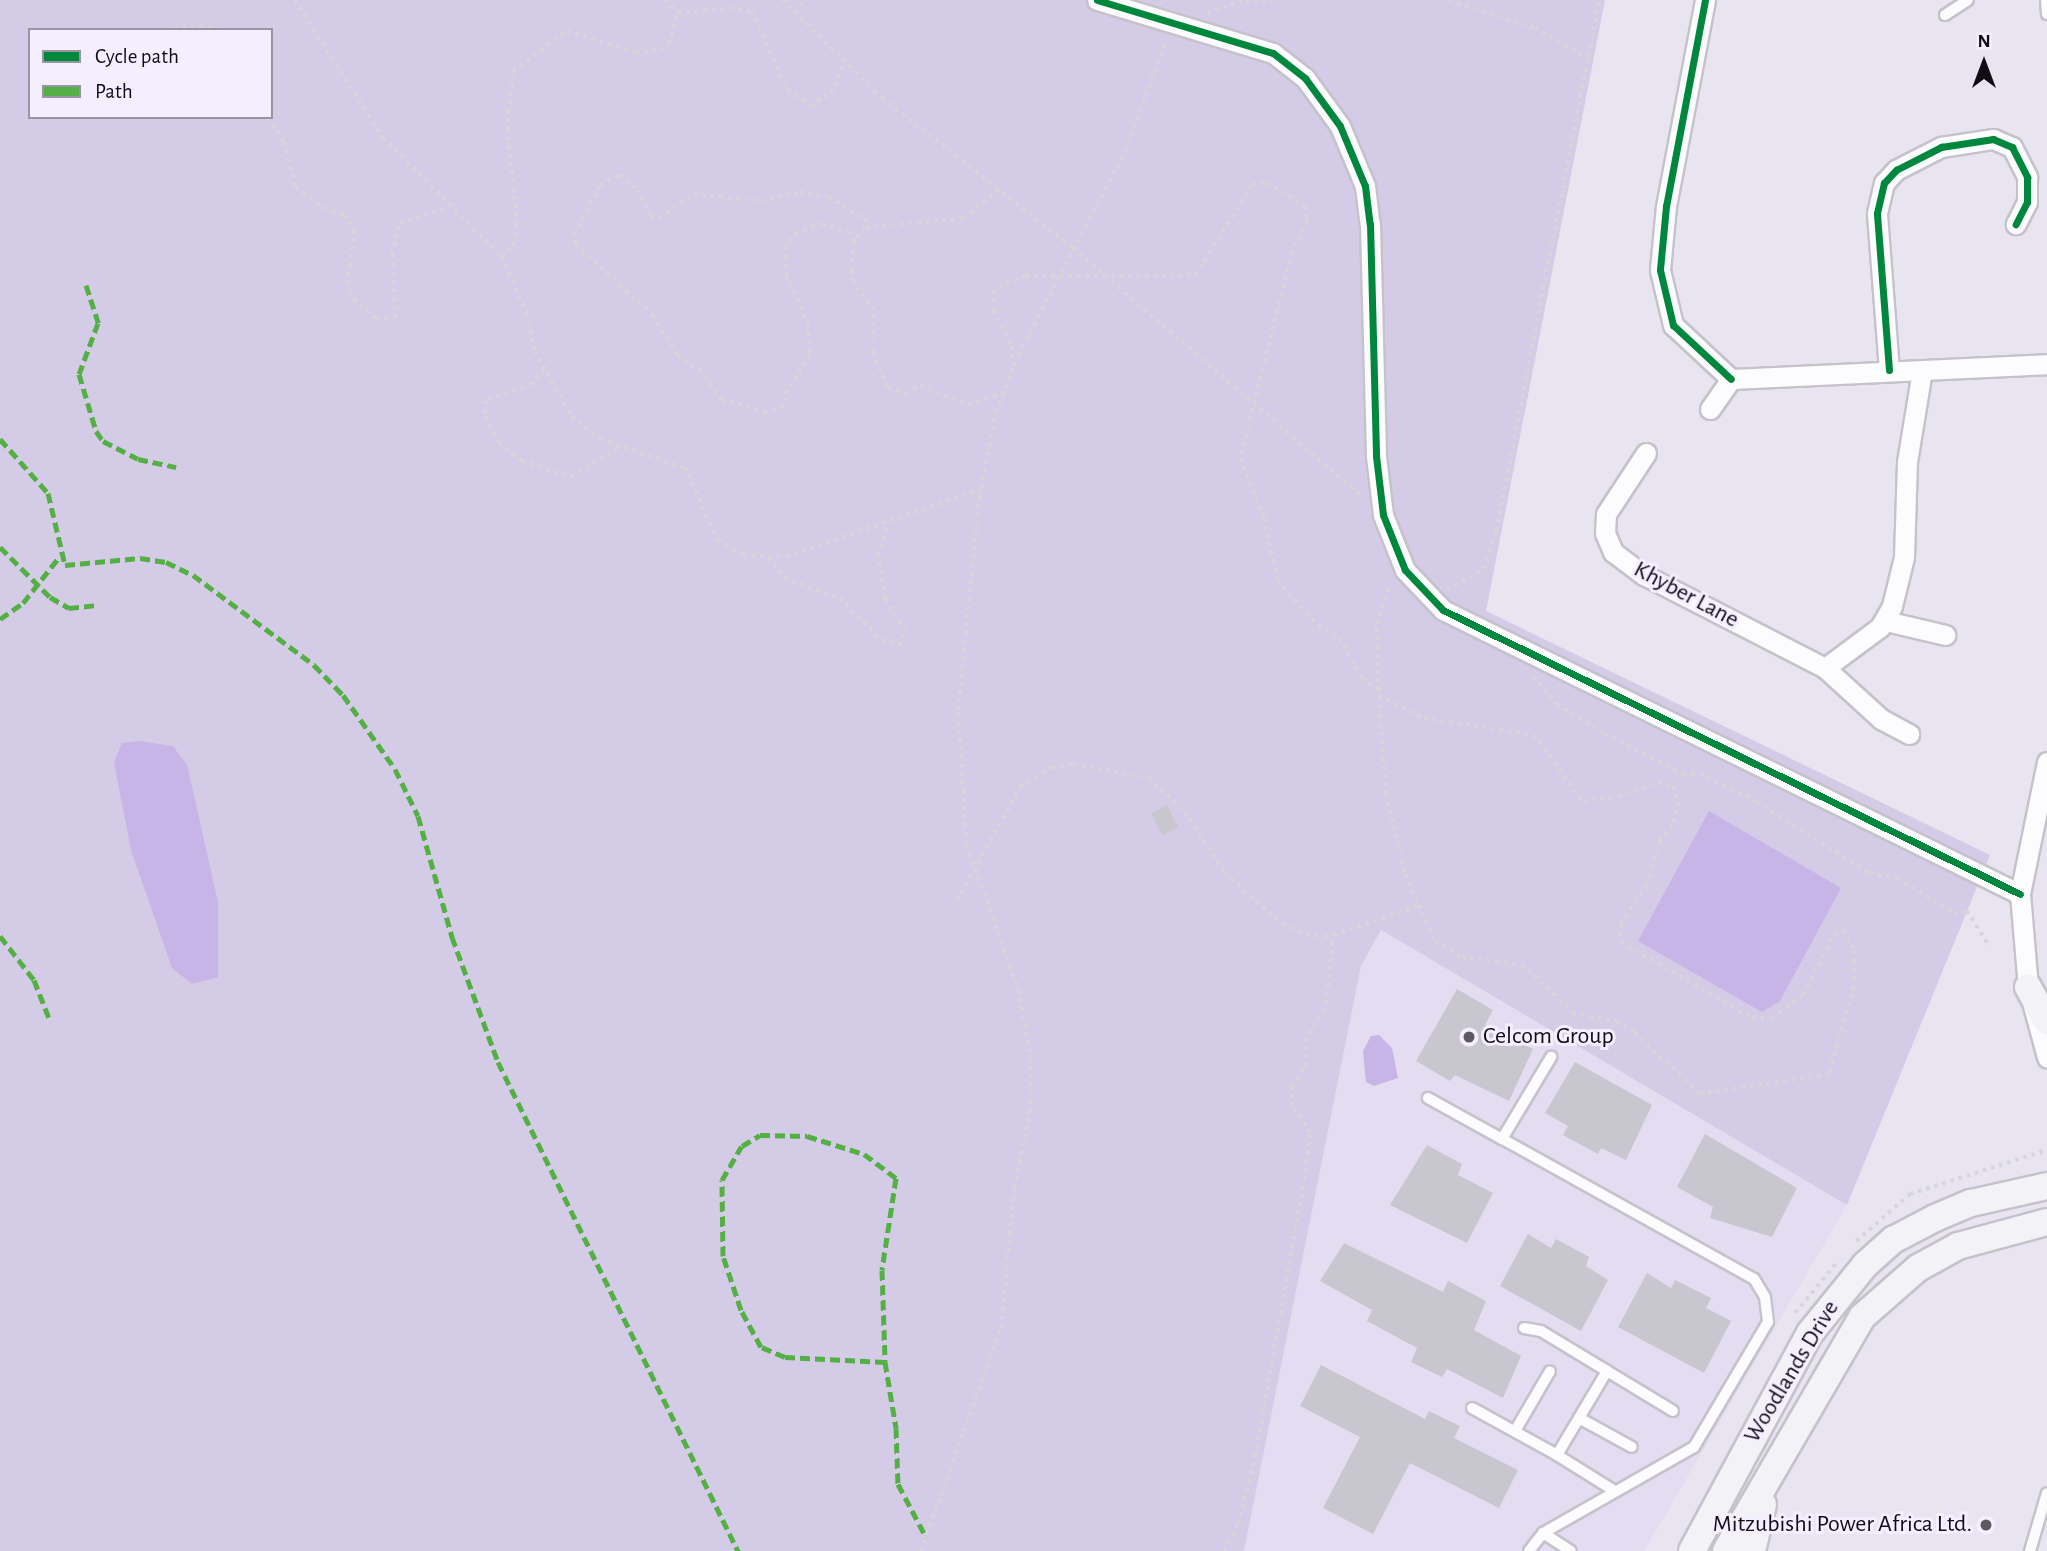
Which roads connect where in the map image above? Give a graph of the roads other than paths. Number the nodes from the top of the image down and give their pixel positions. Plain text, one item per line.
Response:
1 (1097, 0) edge
2 (1705, 0) edge
3 (1968, 0) edge
4 (2046, 0) edge
5 (2047, 14) edge
6 (1945, 15) dead end
7 (2015, 224) dead end
8 (2047, 364) edge
9 (1889, 370) junction
10 (1922, 370) junction
11 (1731, 379) junction
12 (1710, 409) dead end
13 (1646, 453) dead end
14 (1885, 621) junction
15 (1945, 635) dead end
16 (1825, 668) junction
17 (1909, 734) dead end
18 (2047, 762) edge
19 (2020, 894) junction
20 (2028, 987) junction
21 (2047, 1021) edge
22 (1551, 1057) dead end
23 (2047, 1057) edge
24 (1428, 1098) dead end
25 (1502, 1139) junction
26 (2047, 1186) edge
27 (2047, 1222) edge
28 (1524, 1328) dead end
29 (1550, 1371) dead end
30 (1607, 1371) junction
31 (1472, 1408) dead end
32 (1673, 1411) dead end
33 (1579, 1418) junction
34 (1516, 1431) junction
35 (1632, 1447) dead end
36 (1557, 1455) junction
37 (1778, 1456) junction
38 (1613, 1490) junction
39 (2047, 1493) edge
40 (1544, 1533) junction
41 (1692, 1546) edge
42 (1529, 1551) edge
43 (1571, 1551) edge
44 (1726, 1551) edge
45 (1752, 1551) edge
46 (2030, 1551) edge

1 - 19 street
2 - 11 street
3 - 6 lane
4 - 5 lane
7 - 9 street
8 - 10 street
9 - 10 street
9 - 11 street
10 - 14 street
11 - 12 street
13 - 16 street, Khyber Lane
14 - 15 street
14 - 16 street
16 - 17 street, Khyber Lane
18 - 19 street
19 - 20 street
20 - 21 main road
20 - 23 street
22 - 25 lane
24 - 25 lane
25 - 38 lane
26 - 41 main road, Woodlands Drive
27 - 37 main road, Woodlands Drive
28 - 30 lane
29 - 34 lane
30 - 32 lane
30 - 33 lane
31 - 34 lane
33 - 35 lane
33 - 36 lane
34 - 36 lane
36 - 38 lane
37 - 44 main road, Woodlands Drive
37 - 45 main road
38 - 40 lane
39 - 46 lane
40 - 42 lane
40 - 43 lane

